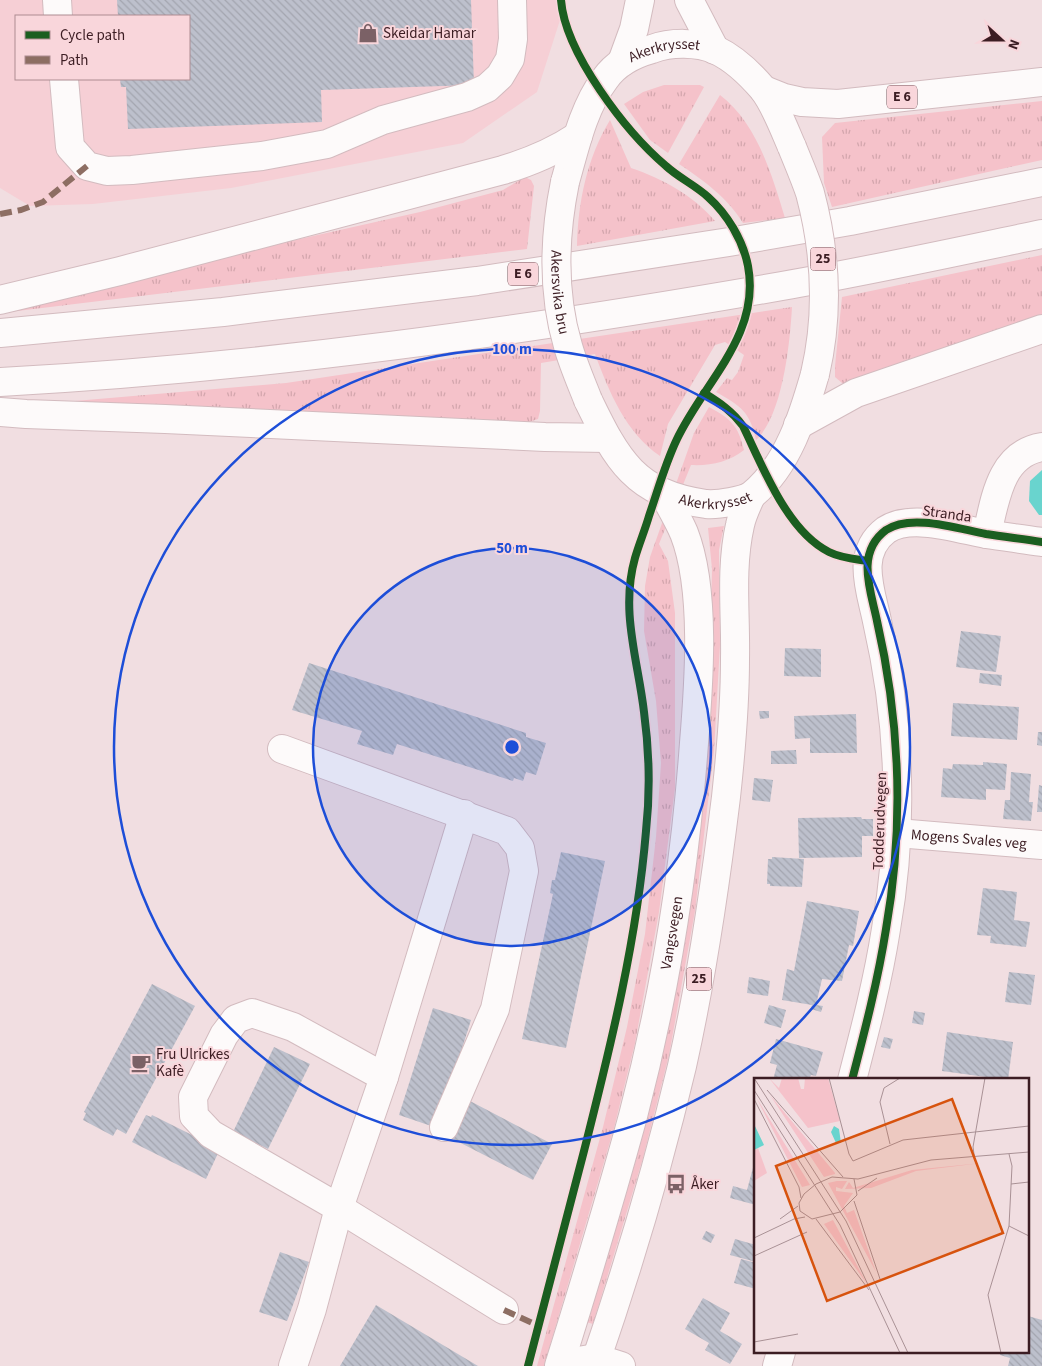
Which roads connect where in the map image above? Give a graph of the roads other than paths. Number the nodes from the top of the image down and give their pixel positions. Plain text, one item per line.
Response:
1 (57, 0) edge
2 (512, 0) edge
3 (640, 0) edge
4 (689, 0) edge
5 (58, 15) edge
6 (715, 50) junction
7 (622, 62) junction
8 (64, 80) edge
9 (1042, 82) edge
10 (764, 90) junction
11 (578, 136) junction
12 (565, 182) joint
13 (1042, 182) edge
14 (1042, 234) edge
15 (0, 300) edge
16 (1042, 329) edge
17 (0, 333) edge
18 (0, 382) edge
19 (588, 400) joint
20 (0, 412) edge
21 (798, 425) junction
22 (606, 438) junction
23 (1042, 447) edge
24 (663, 493) junction
25 (751, 496) junction
26 (987, 534) junction
27 (1042, 542) edge
28 (867, 561) joint
29 (282, 749) dead end
30 (464, 814) junction
31 (897, 833) junction
32 (1042, 845) edge
33 (384, 1077) junction
34 (852, 1078) edge
35 (444, 1128) dead end
36 (339, 1208) junction
37 (504, 1310) dead end
38 (604, 1363) edge
39 (560, 1365) edge
40 (293, 1366) edge

1 - 5 main road
2 - 8 main road
3 - 7 main road, 25
4 - 6 main road, 25
6 - 7 main road, Akerkrysset / 25
6 - 10 main road, Akerkrysset / 25
7 - 11 main road, Akerkrysset / 25
9 - 10 main road, E 6
10 - 21 main road, Akerkrysset / 25, bridge
11 - 12 main road, Akerkrysset / 25
11 - 15 main road
12 - 19 main road, Akersvika bru / 25, bridge
13 - 17 main road, E 6
14 - 18 main road
16 - 21 main road
19 - 22 main road, Akerkrysset / 25
20 - 22 main road
21 - 25 main road, Akerkrysset / 25
22 - 24 main road, Akerkrysset / 25
23 - 26 main road
24 - 25 main road, Akerkrysset / 25
24 - 39 main road, Vangsvegen / 25
25 - 38 main road, 25
26 - 27 main road, Stranda
26 - 28 main road, Stranda
28 - 31 main road, Todderudvegen
29 - 30 main road
30 - 33 main road
30 - 35 main road
31 - 32 main road, Mogens Svales veg
31 - 34 main road, Todderudvegen
33 - 36 main road
33 - 36 main road
36 - 37 main road
36 - 40 main road
38 - 39 main road

